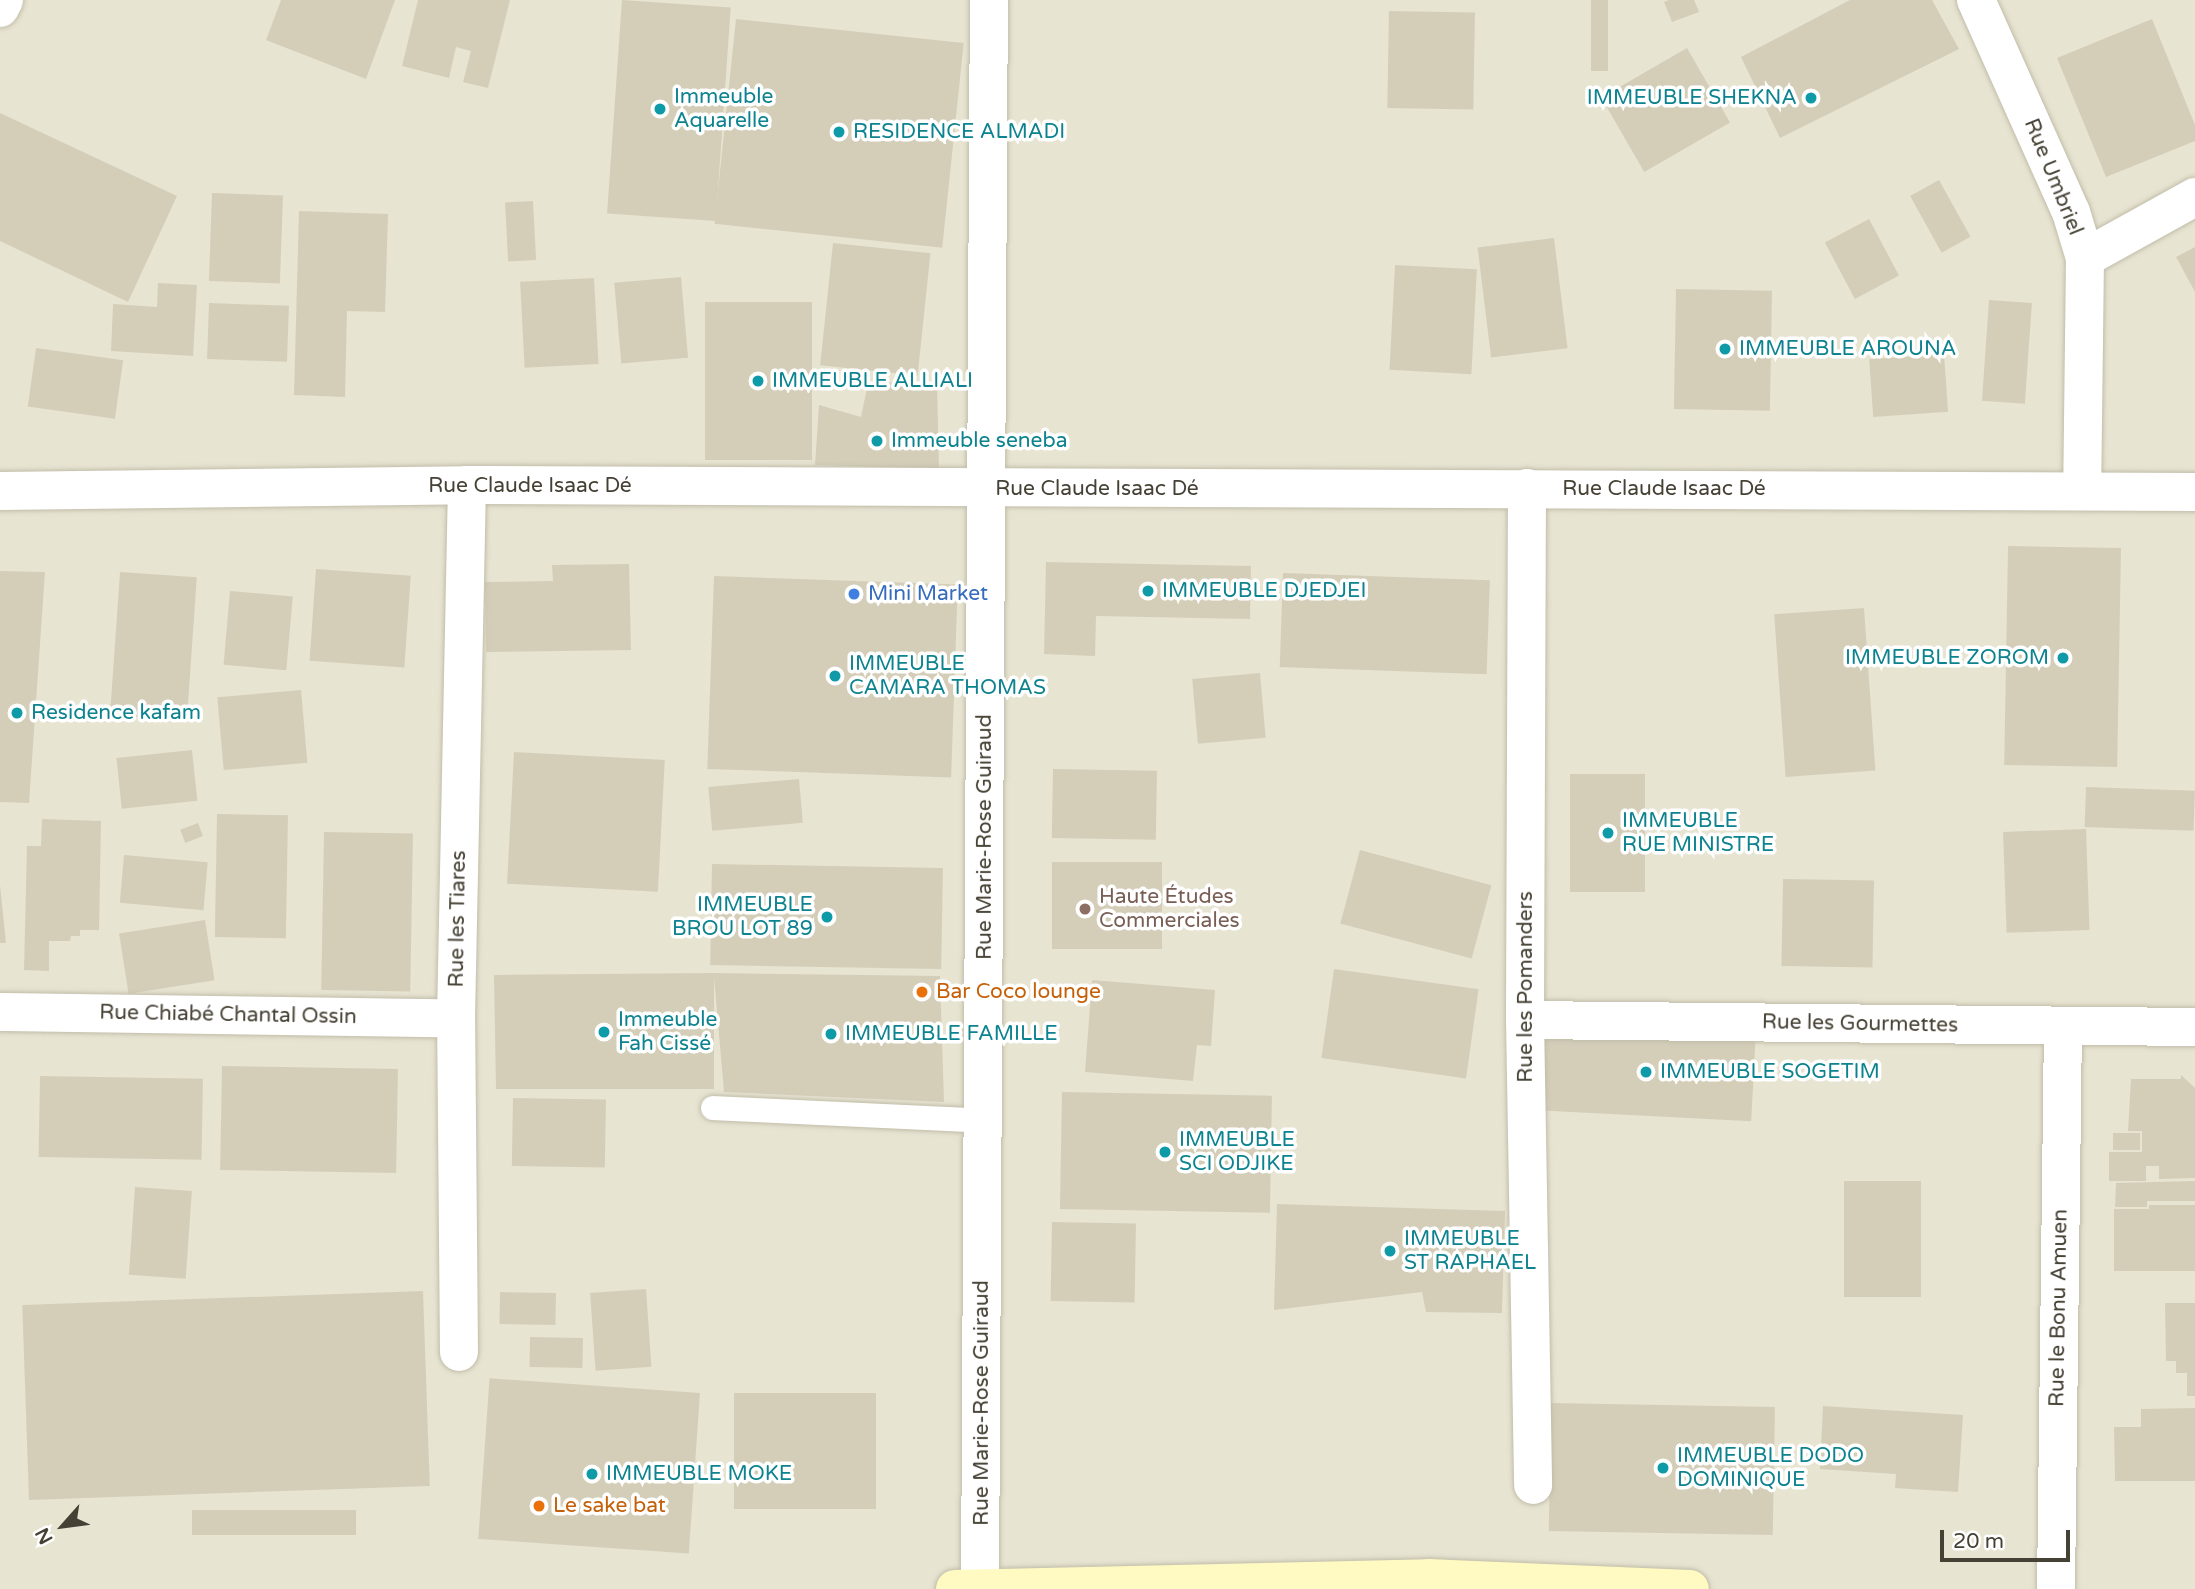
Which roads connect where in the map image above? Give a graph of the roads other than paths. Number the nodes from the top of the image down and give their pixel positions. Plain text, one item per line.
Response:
1 (4, 0) edge
2 (989, 0) edge
3 (1976, 0) edge
4 (0, 8) edge
5 (2195, 197) edge
6 (2085, 258) junction
7 (467, 485) junction
8 (1527, 488) junction
9 (987, 489) junction
10 (2082, 490) junction
11 (0, 491) edge
12 (2195, 492) edge
13 (0, 1012) edge
14 (456, 1018) junction
15 (1525, 1020) junction
16 (2063, 1027) junction
17 (2195, 1027) edge
18 (713, 1108) dead end
19 (984, 1121) junction
20 (459, 1352) dead end
21 (1533, 1485) dead end
22 (1428, 1584) edge
23 (956, 1589) edge
24 (980, 1589) edge
25 (1690, 1589) edge
26 (2056, 1589) edge

1 - 4 street
2 - 9 street, Rue Marie-Rose Guiraud
3 - 6 street, Rue Umbriel
5 - 6 street
6 - 10 street, Rue Umbriel
7 - 9 street, Rue Claude Isaac Dé
7 - 11 street, Rue Claude Isaac Dé
7 - 14 street, Rue les Tiares
8 - 9 street, Rue Claude Isaac Dé
8 - 10 street, Rue Claude Isaac Dé
8 - 15 street, Rue les Pomanders
9 - 19 street, Rue Marie-Rose Guiraud
10 - 12 street, Rue Claude Isaac Dé
13 - 14 street, Rue Chiabé Chantal Ossin
14 - 20 street, Rue les Tiares
15 - 16 street, Rue les Gourmettes
15 - 21 street, Rue les Pomanders
16 - 17 street, Rue les Gourmettes
16 - 26 street, Rue le Bonu Amuen
18 - 19 lane
19 - 24 street, Rue Marie-Rose Guiraud
22 - 24 street
22 - 25 street
23 - 24 street

